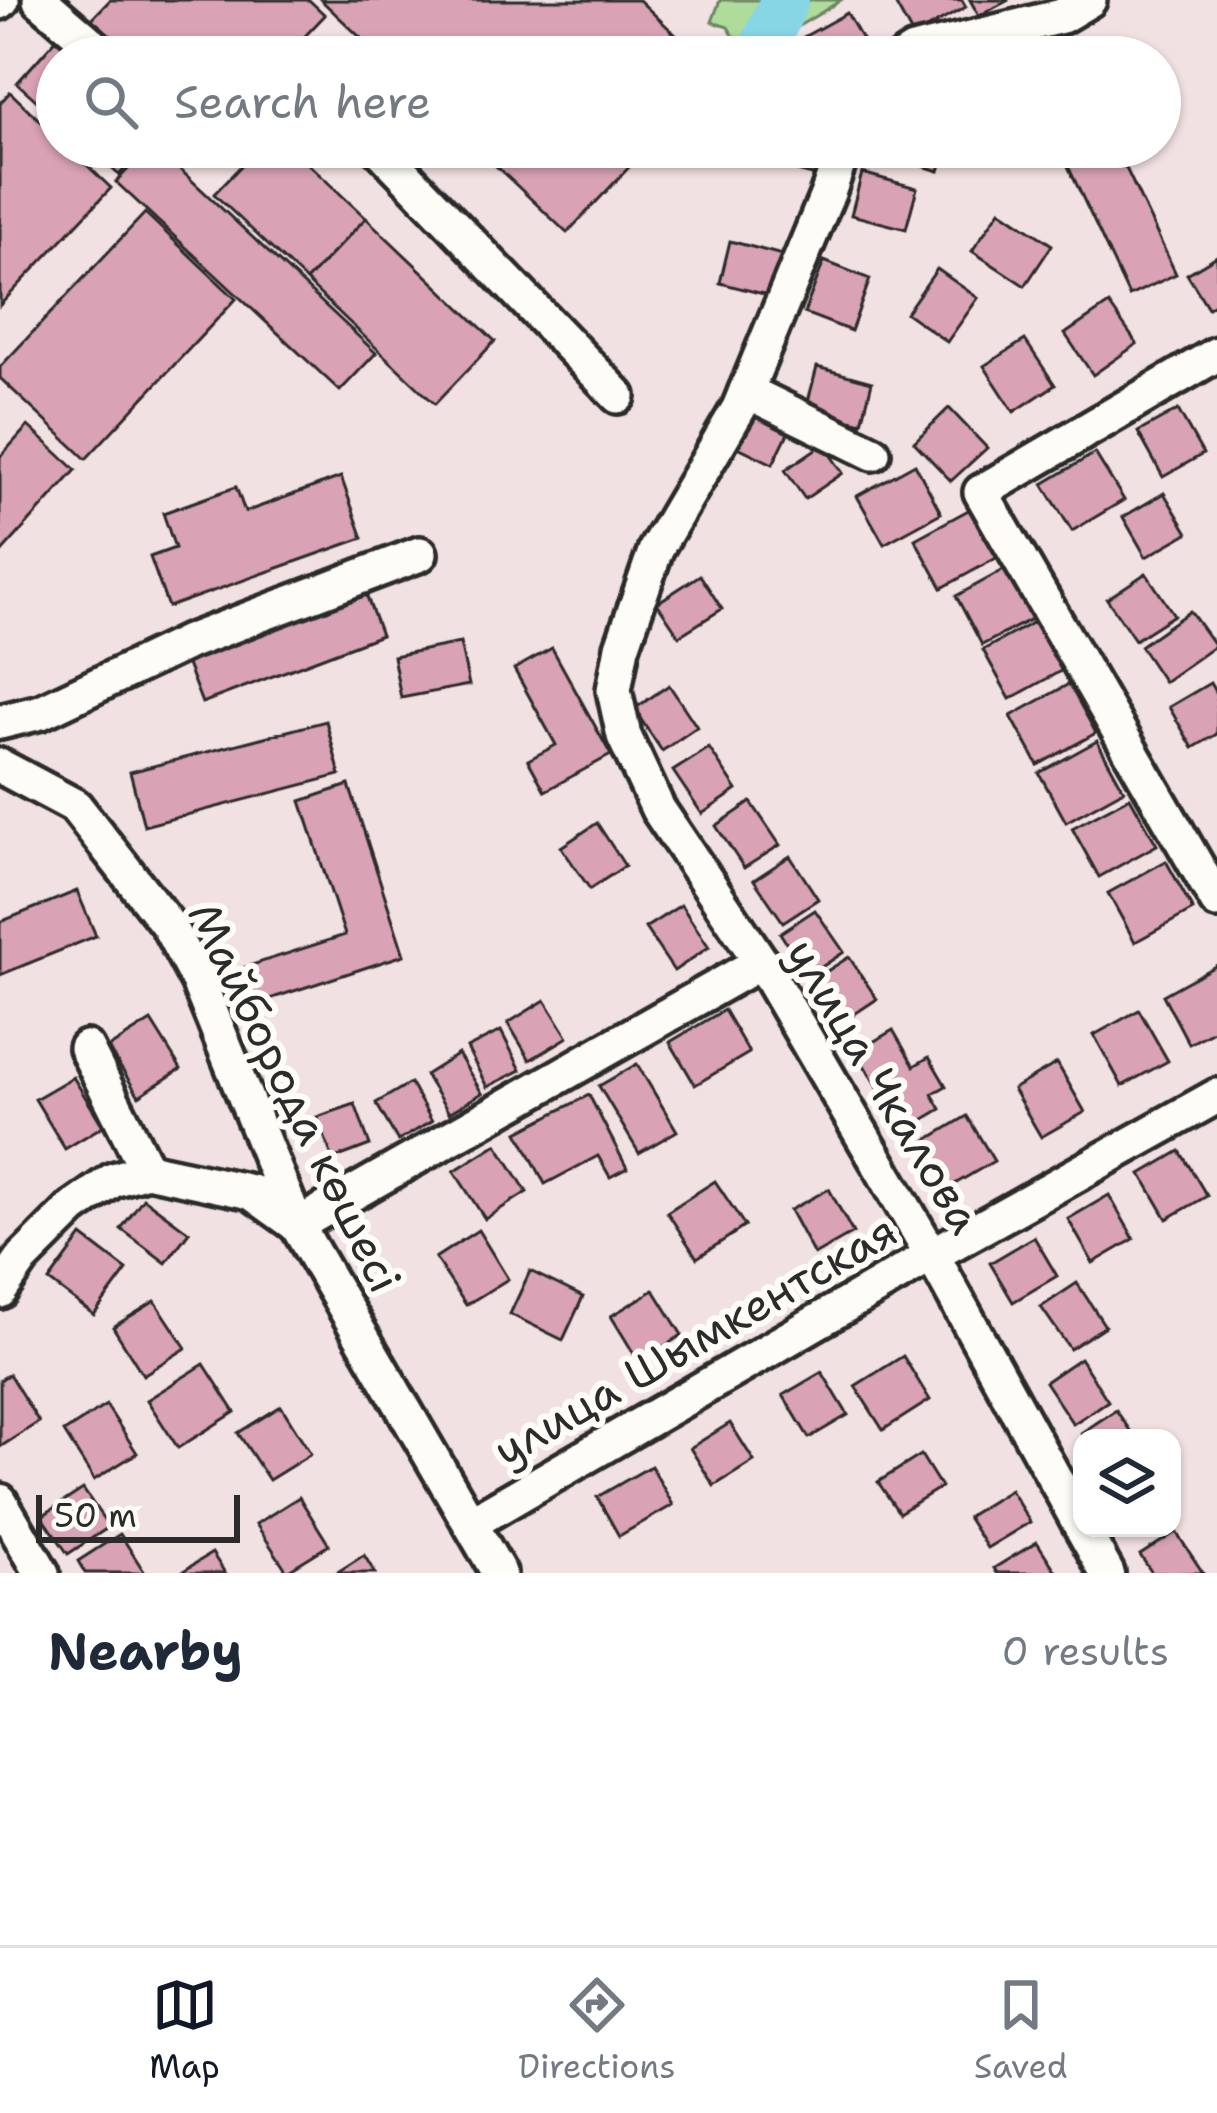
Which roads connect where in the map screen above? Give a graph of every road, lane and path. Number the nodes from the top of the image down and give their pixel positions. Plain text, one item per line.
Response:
1 (40, 0) edge
2 (1090, 0) edge
3 (82, 36) edge
4 (985, 36) edge
5 (398, 168) edge
6 (837, 168) edge
7 (1217, 354) edge
8 (746, 391) junction
9 (618, 396) dead end
10 (873, 453) dead end
11 (420, 554) dead end
12 (0, 722) edge
13 (0, 766) edge
14 (1217, 901) edge
15 (760, 962) junction
16 (86, 1048) dead end
17 (1217, 1096) edge
18 (147, 1169) junction
19 (297, 1225) junction
20 (932, 1255) junction
21 (2, 1284) edge
22 (0, 1501) edge
23 (1073, 1512) edge
24 (471, 1523) junction
25 (1087, 1537) edge
26 (42, 1573) edge
27 (499, 1573) edge
28 (1107, 1573) edge

1 - 3 street
2 - 4 street
5 - 9 street
6 - 8 street
7 - 14 street
8 - 10 street
8 - 15 street, улица Чкалова
11 - 12 street
13 - 19 street, Майборода көшесі
15 - 19 street
15 - 20 street, улица Чкалова
16 - 18 street
17 - 20 street, улица Шымкентская
18 - 19 street
18 - 21 street
19 - 24 street, Майборода көшесі
20 - 23 street, улица Чкалова
20 - 24 street, улица Шымкентская
22 - 26 street
24 - 27 street, Майборода көшесі
25 - 28 street, улица Чкалова

